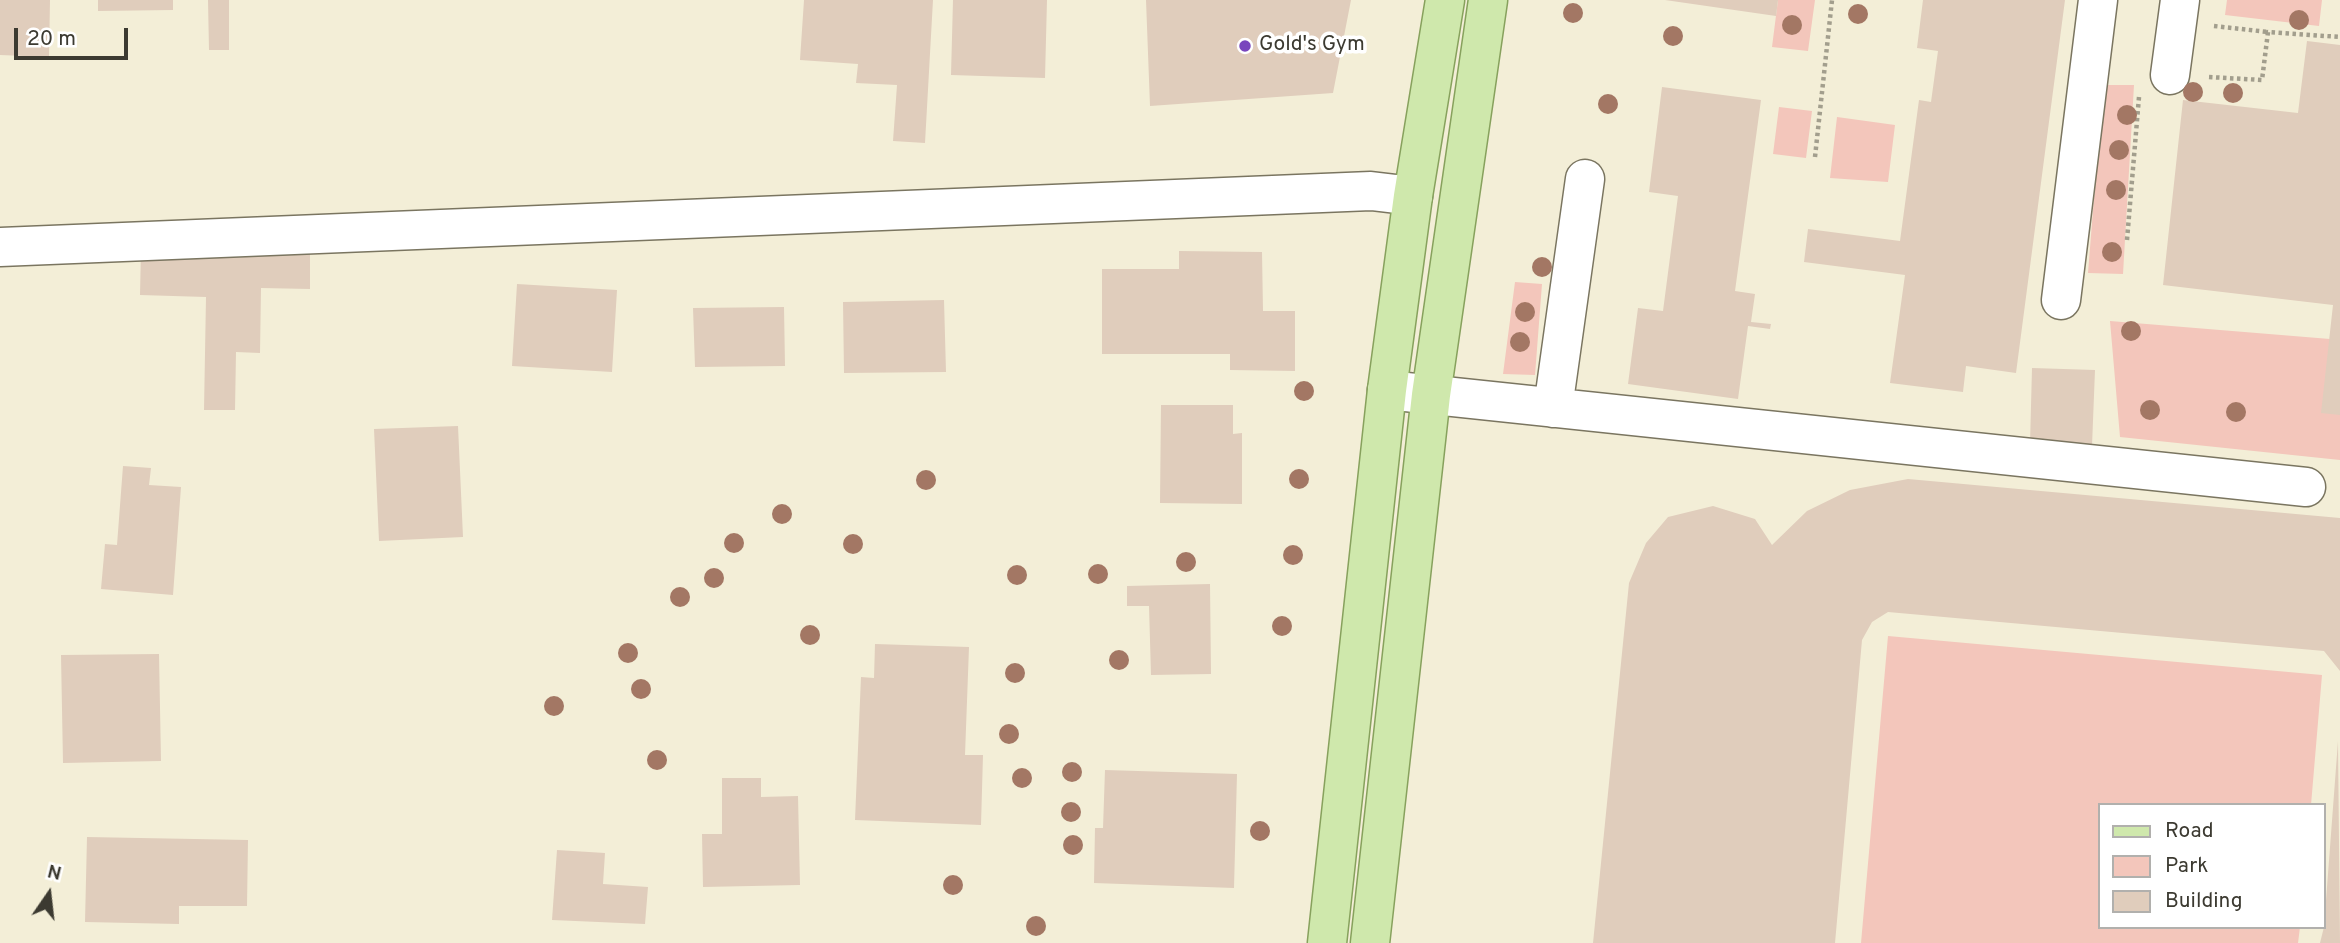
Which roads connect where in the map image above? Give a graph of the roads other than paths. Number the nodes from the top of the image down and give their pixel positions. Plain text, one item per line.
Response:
1 (1445, 0) edge
2 (1488, 0) edge
3 (2098, 0) edge
4 (2178, 11) edge
5 (2170, 75) road end
6 (1585, 179) dead end
7 (1413, 196) junction
8 (0, 247) edge
9 (2061, 300) dead end
10 (1387, 390) junction
11 (1431, 395) junction
12 (1553, 408) junction
13 (2306, 486) dead end
14 (1327, 943) edge
15 (1370, 943) edge

1 - 7 main road
2 - 11 main road
3 - 9 street
4 - 5 street
6 - 12 street
7 - 8 street
7 - 10 main road
10 - 11 street
10 - 14 main road
11 - 12 street
11 - 15 main road
12 - 13 street

